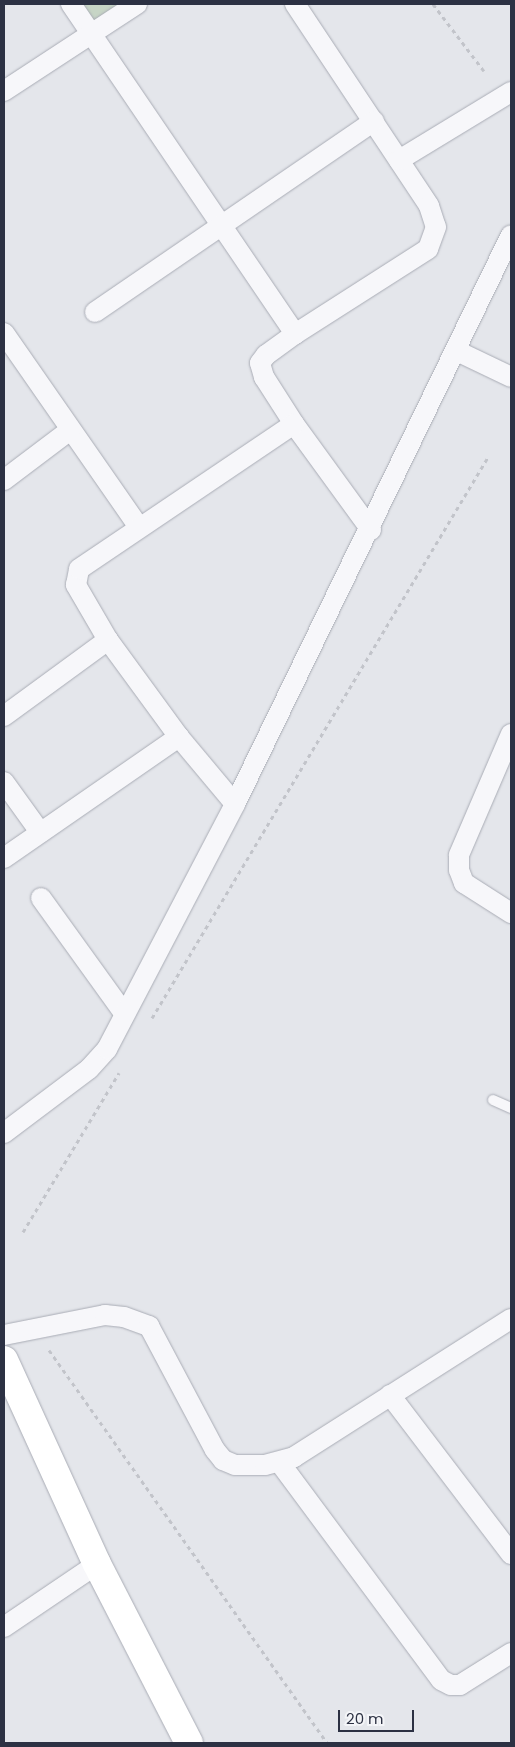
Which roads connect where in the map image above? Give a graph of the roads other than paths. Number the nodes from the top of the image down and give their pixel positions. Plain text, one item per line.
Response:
1 (71, 4) edge
2 (137, 4) edge
3 (295, 4) edge
4 (91, 35) junction
5 (4, 91) edge
6 (511, 92) edge
7 (374, 121) junction
8 (398, 160) junction
9 (222, 224) junction
10 (511, 235) edge
11 (95, 312) dead end
12 (4, 333) edge
13 (295, 334) junction
14 (457, 351) junction
15 (511, 377) edge
16 (294, 424) junction
17 (70, 430) junction
18 (4, 480) edge
19 (139, 527) junction
20 (371, 530) junction
21 (108, 640) junction
22 (4, 716) edge
23 (511, 734) edge
24 (179, 737) junction
25 (4, 782) edge
26 (235, 804) junction
27 (40, 832) junction
28 (4, 858) edge
29 (41, 898) dead end
30 (511, 913) edge
31 (124, 1013) junction
32 (493, 1100) dead end
33 (511, 1108) edge
34 (4, 1134) edge
35 (511, 1319) edge
36 (4, 1335) edge
37 (4, 1360) edge
38 (390, 1395) junction
39 (280, 1463) junction
40 (511, 1554) edge
41 (97, 1564) junction
42 (4, 1627) edge
43 (511, 1653) edge
44 (188, 1743) edge

1 - 4 street
2 - 4 street
3 - 7 street
4 - 5 street
4 - 9 street
6 - 8 street
7 - 8 street
7 - 9 street
8 - 13 street
9 - 11 street
9 - 13 street
10 - 14 street
12 - 17 street
13 - 16 street
14 - 15 street
14 - 20 street
16 - 19 street
16 - 20 street
17 - 18 street
17 - 19 street
19 - 21 street
20 - 26 street
21 - 22 street
21 - 24 street
23 - 30 street
24 - 26 street
24 - 27 street
25 - 27 street
26 - 31 street
27 - 28 street
29 - 31 street
31 - 34 street
32 - 33 lane
35 - 38 street
36 - 39 street
37 - 41 street
38 - 39 street
38 - 40 street
39 - 43 street
41 - 42 street
41 - 44 street

